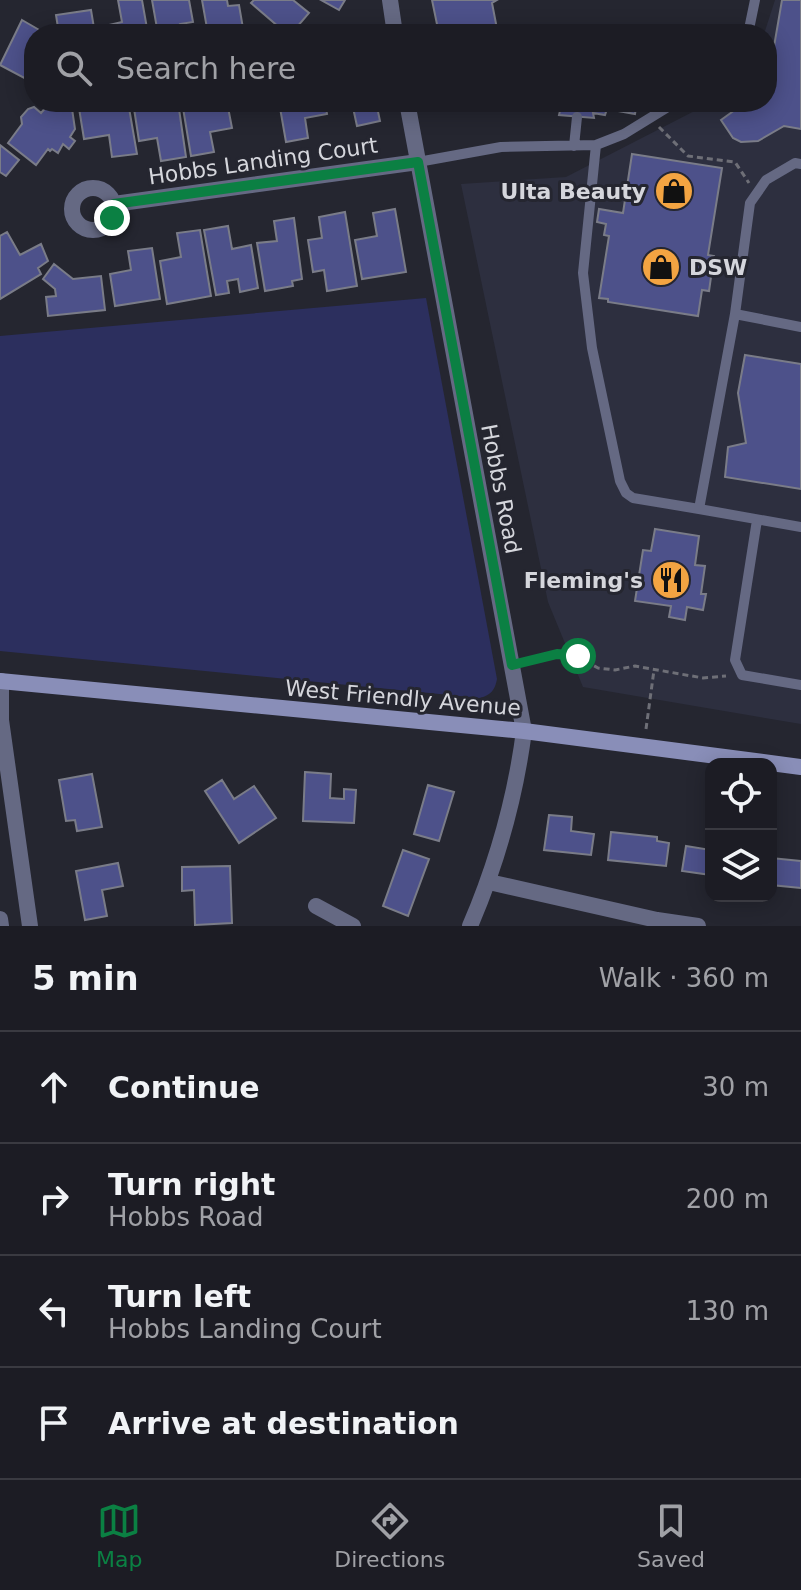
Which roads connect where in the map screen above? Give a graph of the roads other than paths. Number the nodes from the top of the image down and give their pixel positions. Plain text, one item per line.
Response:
1 (390, 0) edge
2 (755, 0) edge
3 (394, 24) edge
4 (750, 24) edge
5 (409, 112) edge
6 (661, 112) edge
7 (577, 117) dead end
8 (596, 145) junction
9 (574, 146) junction
10 (418, 162) junction
11 (801, 164) edge
12 (114, 204) dead end
13 (735, 314) junction
14 (801, 327) edge
15 (699, 509) junction
16 (757, 520) junction
17 (801, 527) edge
18 (1, 681) edge
19 (801, 685) edge
20 (524, 731) junction
21 (801, 767) edge
22 (489, 882) junction
23 (316, 906) dead end
24 (0, 919) edge
25 (1, 926) edge
26 (30, 926) edge
27 (353, 926) edge
28 (470, 926) edge
29 (698, 926) edge

1 - 3 street
2 - 4 lane
5 - 10 street, Hobbs Road
6 - 8 lane
7 - 9 lane
8 - 9 lane
8 - 15 lane
9 - 10 lane
10 - 12 street, Hobbs Landing Court
10 - 20 street, Hobbs Road
11 - 13 lane
13 - 14 lane
13 - 15 lane
15 - 16 lane
16 - 17 lane
16 - 19 lane
18 - 20 main road, West Friendly Avenue
18 - 26 street
20 - 21 main road, West Friendly Avenue
20 - 22 street, Hobbs Road
22 - 28 street, Hobbs Road
22 - 29 street
23 - 27 street
24 - 25 street

